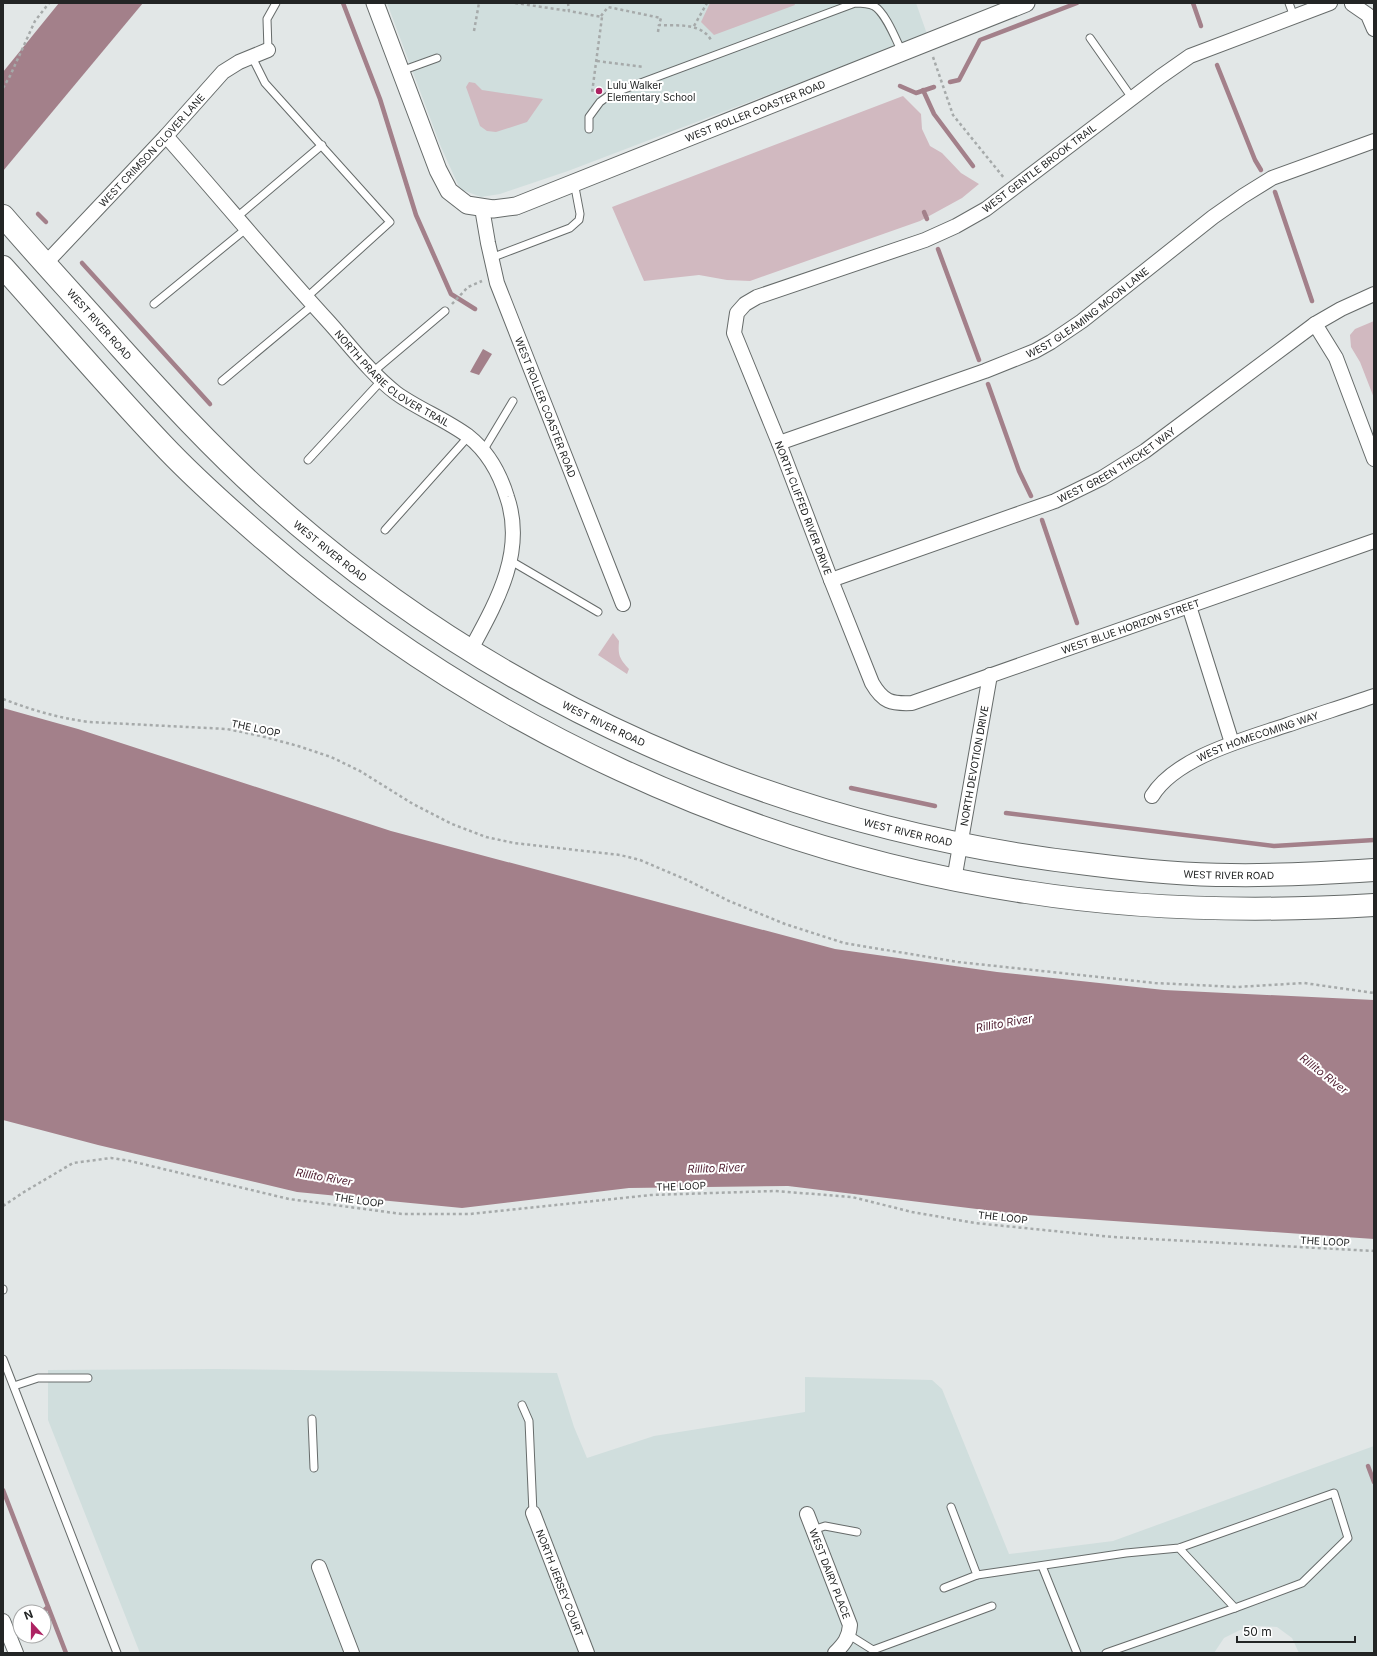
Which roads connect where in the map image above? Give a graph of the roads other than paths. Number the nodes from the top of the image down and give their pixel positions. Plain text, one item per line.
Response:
1 (276, 3) edge
2 (375, 3) edge
3 (1026, 3) edge
4 (1290, 3) edge
5 (1330, 3) edge
6 (1351, 3) edge
7 (1294, 17) junction
8 (1374, 29) edge
9 (1090, 38) dead end
10 (268, 50) joint
11 (902, 52) junction
12 (252, 57) junction
13 (437, 58) dead end
14 (400, 71) junction
15 (1132, 98) junction
16 (589, 129) dead end
17 (166, 136) junction
18 (1374, 141) edge
19 (322, 145) junction
20 (574, 182) junction
21 (475, 207) junction
22 (3, 216) edge
23 (238, 217) junction
24 (247, 228) junction
25 (491, 258) junction
26 (45, 264) junction
27 (3, 266) edge
28 (1374, 294) edge
29 (310, 301) junction
30 (154, 304) dead end
31 (445, 311) dead end
32 (733, 312) joint
33 (1315, 324) junction
34 (378, 376) junction
35 (222, 381) dead end
36 (513, 401) dead end
37 (468, 436) junction
38 (779, 443) junction
39 (484, 451) junction
40 (226, 458) junction
41 (1374, 459) edge
42 (308, 460) dead end
43 (202, 484) junction
44 (385, 530) dead end
45 (1374, 541) edge
46 (511, 561) junction
47 (831, 580) junction
48 (623, 604) dead end
49 (1189, 606) junction
50 (598, 612) dead end
51 (470, 651) junction
52 (990, 675) junction
53 (1374, 696) edge
54 (883, 704) joint
55 (1232, 743) junction
56 (1152, 796) dead end
57 (960, 845) junction
58 (1374, 870) edge
59 (954, 880) junction
60 (1374, 905) edge
61 (3, 1359) edge
62 (88, 1378) dead end
63 (14, 1386) junction
64 (522, 1405) dead end
65 (312, 1419) dead end
66 (314, 1468) dead end
67 (950, 1507) dead end
68 (533, 1513) joint
69 (807, 1514) dead end
70 (813, 1530) junction
71 (857, 1532) dead end
72 (1179, 1548) junction
73 (1042, 1566) junction
74 (319, 1567) dead end
75 (977, 1575) junction
76 (944, 1588) dead end
77 (992, 1606) dead end
78 (1235, 1608) junction
79 (3, 1621) edge
80 (849, 1635) junction
81 (16, 1653) edge
82 (116, 1653) edge
83 (352, 1653) edge
84 (587, 1653) edge
85 (835, 1653) edge
86 (1077, 1653) edge
87 (1106, 1653) edge

1 - 10 lane
2 - 14 street
3 - 11 street, WEST ROLLER COASTER ROAD
4 - 7 lane
5 - 7 street, WEST GENTLE BROOK TRAIL
6 - 8 street
7 - 15 street, WEST GENTLE BROOK TRAIL
9 - 15 lane
10 - 12 street, WEST CRIMSON CLOVER LANE
11 - 16 lane
11 - 20 street, WEST ROLLER COASTER ROAD
12 - 17 street, WEST CRIMSON CLOVER LANE
12 - 19 lane
13 - 14 lane
14 - 21 street
15 - 32 street, WEST GENTLE BROOK TRAIL
17 - 23 street, NORTH PRARIE CLOVER TRAIL
17 - 26 street, WEST CRIMSON CLOVER LANE
18 - 38 street, WEST GLEAMING MOON LANE
19 - 23 lane
19 - 29 lane
20 - 21 street, WEST ROLLER COASTER ROAD
20 - 25 lane
21 - 25 street, WEST ROLLER COASTER ROAD
22 - 26 main road, WEST RIVER ROAD
23 - 24 street, NORTH PRARIE CLOVER TRAIL
24 - 29 street, NORTH PRARIE CLOVER TRAIL
24 - 30 lane
25 - 48 street, WEST ROLLER COASTER ROAD
26 - 40 main road, WEST RIVER ROAD
27 - 43 main road
28 - 33 street, WEST GREEN THICKET WAY
29 - 34 street, NORTH PRARIE CLOVER TRAIL
29 - 35 lane
31 - 34 lane
32 - 38 street, NORTH CLIFFED RIVER DRIVE
33 - 41 street
33 - 47 street, WEST GREEN THICKET WAY
34 - 37 street, NORTH PRARIE CLOVER TRAIL
34 - 42 lane
36 - 39 lane
37 - 39 street, NORTH PRARIE CLOVER TRAIL
37 - 44 lane
38 - 47 street, NORTH CLIFFED RIVER DRIVE
39 - 46 street, NORTH PRARIE CLOVER TRAIL
40 - 43 main road
40 - 51 main road, WEST RIVER ROAD
43 - 59 main road
45 - 49 street, WEST BLUE HORIZON STREET
46 - 50 lane
46 - 51 street, NORTH PRARIE CLOVER TRAIL
47 - 54 street, NORTH CLIFFED RIVER DRIVE
49 - 52 street, WEST BLUE HORIZON STREET
49 - 55 street
51 - 57 main road, WEST RIVER ROAD
52 - 54 street, WEST BLUE HORIZON STREET
52 - 57 street, NORTH DEVOTION DRIVE
53 - 55 street, WEST HOMECOMING WAY
55 - 56 street, WEST HOMECOMING WAY
57 - 58 main road, WEST RIVER ROAD
57 - 59 street, NORTH DEVOTION DRIVE
59 - 60 main road
61 - 63 lane
62 - 63 lane
63 - 82 lane
64 - 68 lane
65 - 66 lane
67 - 75 lane
68 - 84 street, NORTH JERSEY COURT
69 - 70 street, WEST DAIRY PLACE
70 - 71 lane
70 - 80 street, WEST DAIRY PLACE
72 - 73 lane
72 - 78 lane
72 - 78 lane
73 - 75 lane
73 - 86 lane
74 - 83 street
75 - 76 lane
77 - 80 lane
78 - 87 lane
79 - 81 street
80 - 85 street

